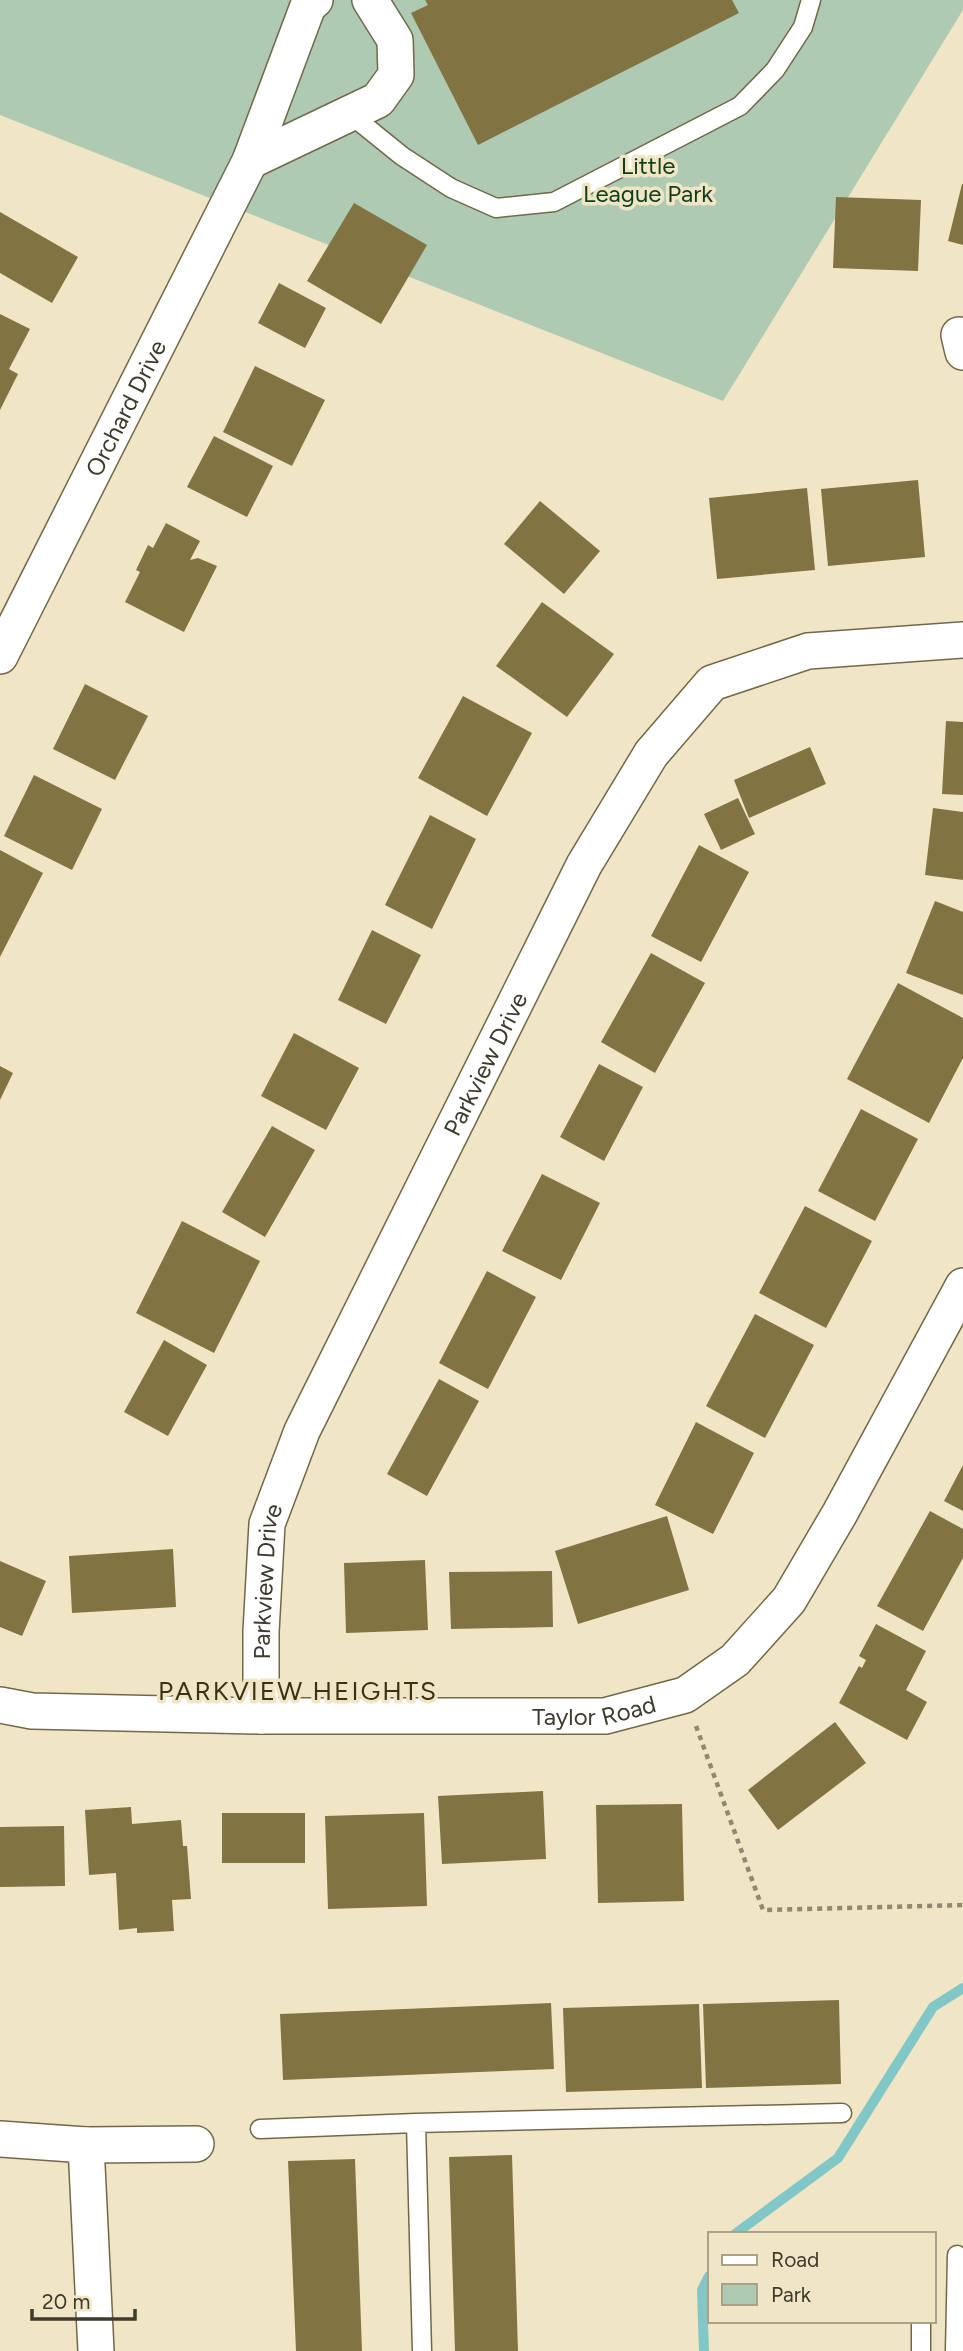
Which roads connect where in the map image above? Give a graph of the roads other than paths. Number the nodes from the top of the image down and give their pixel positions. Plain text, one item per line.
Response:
1 (315, 0) edge
2 (370, 0) edge
3 (811, 0) edge
4 (350, 114) junction
5 (250, 161) junction
6 (963, 640) edge
7 (0, 656) edge
8 (963, 1286) edge
9 (0, 1705) edge
10 (261, 1716) junction
11 (842, 2113) dead end
12 (416, 2123) junction
13 (260, 2129) dead end
14 (0, 2139) edge
15 (196, 2144) dead end
16 (86, 2145) junction
17 (957, 2255) dead end
18 (921, 2323) edge
19 (96, 2351) edge
20 (422, 2351) edge
21 (921, 2351) edge
22 (955, 2351) edge

1 - 5 street, Orchard Drive
2 - 4 street
3 - 4 lane
4 - 5 street
5 - 7 street, Orchard Drive
6 - 10 street, Parkview Drive
8 - 10 street, Taylor Road
9 - 10 street, Taylor Road
11 - 12 lane
12 - 13 lane
12 - 20 lane
14 - 16 street
15 - 16 street
16 - 19 street
17 - 22 lane
18 - 21 lane

